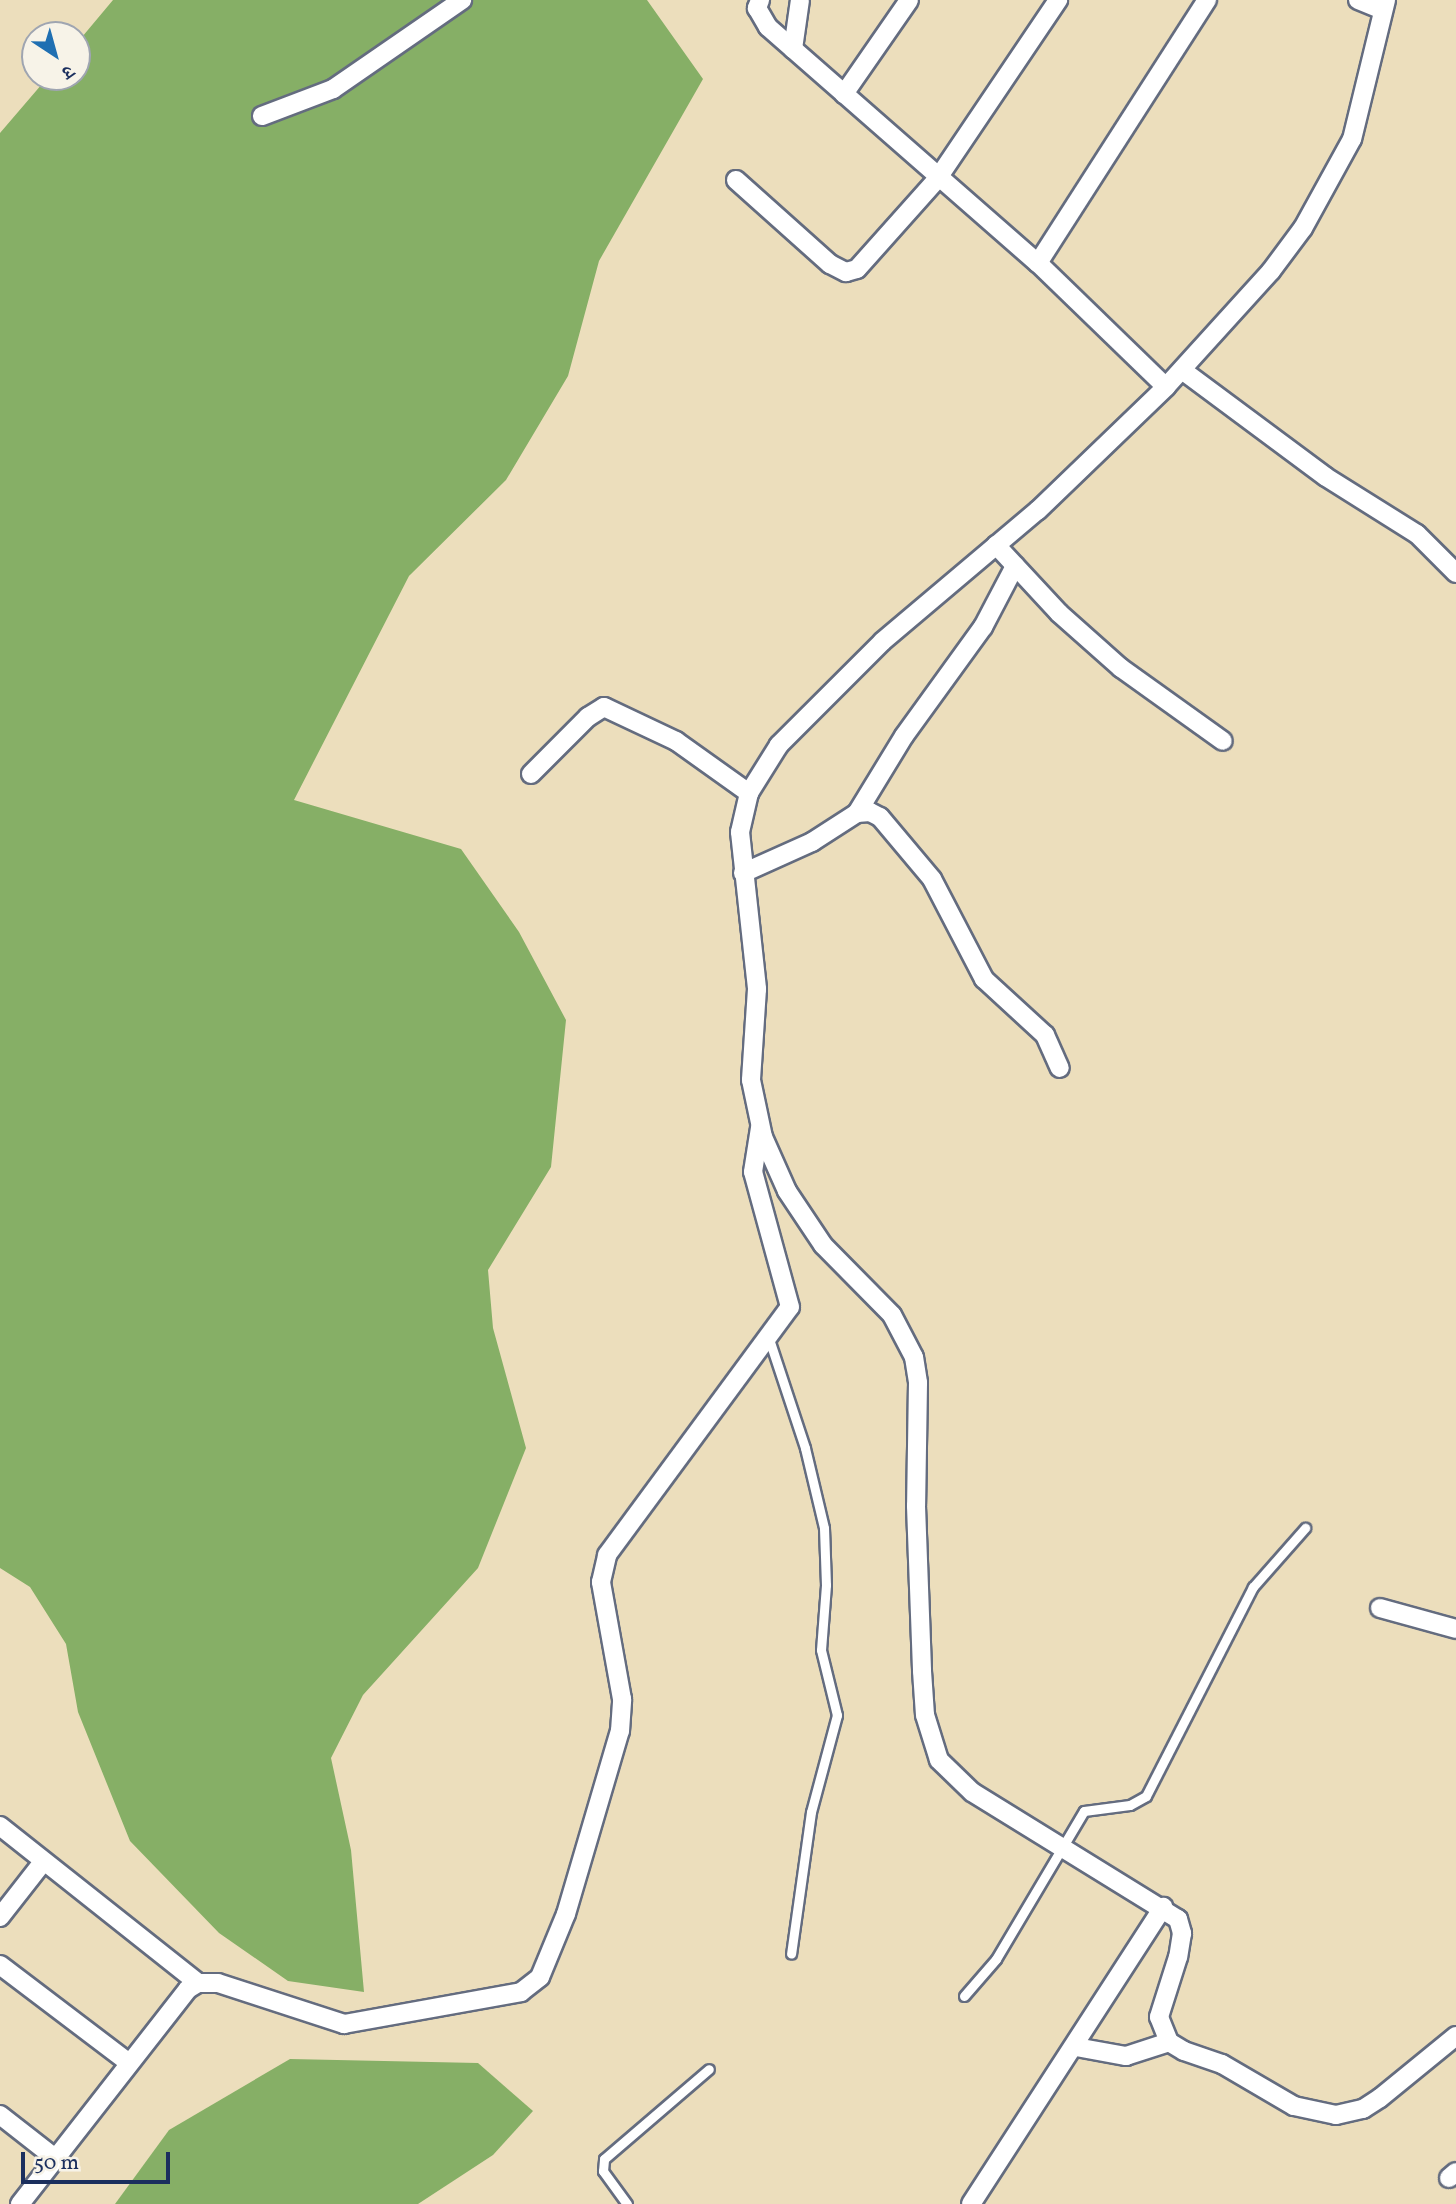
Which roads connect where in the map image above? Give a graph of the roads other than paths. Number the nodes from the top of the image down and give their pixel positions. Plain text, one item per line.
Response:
1 (462, 0) edge
2 (760, 0) edge
3 (800, 0) edge
4 (909, 0) edge
5 (1058, 0) edge
6 (1208, 0) edge
7 (1358, 0) edge
8 (1384, 5) edge
9 (793, 49) junction
10 (844, 94) junction
11 (262, 116) dead end
12 (938, 178) junction
13 (736, 180) dead end
14 (1038, 263) junction
15 (1182, 370) junction
16 (1166, 387) junction
17 (996, 545) junction
18 (1015, 566) junction
19 (1456, 573) edge
20 (1223, 741) dead end
21 (531, 774) dead end
22 (748, 793) junction
23 (857, 813) junction
24 (743, 873) junction
25 (1060, 1068) dead end
26 (760, 1128) junction
27 (769, 1339) junction
28 (1306, 1528) dead end
29 (1380, 1608) dead end
30 (1456, 1629) edge
31 (0, 1826) edge
32 (1063, 1847) junction
33 (43, 1862) junction
34 (1163, 1908) junction
35 (0, 1917) edge
36 (791, 1954) dead end
37 (0, 1965) edge
38 (198, 1983) junction
39 (964, 1996) dead end
40 (1456, 2036) edge
41 (1169, 2042) junction
42 (1076, 2047) junction
43 (129, 2063) junction
44 (709, 2069) dead end
45 (0, 2115) edge
46 (55, 2158) junction
47 (20, 2204) edge
48 (627, 2204) edge
49 (971, 2204) edge

1 - 11 street
2 - 9 street
3 - 9 street
4 - 10 street
5 - 12 street
6 - 14 street
7 - 8 street
8 - 15 street
9 - 10 street
10 - 12 street
12 - 13 street
12 - 14 street
14 - 16 street
15 - 16 street
15 - 19 street
16 - 17 street
17 - 18 street
17 - 22 street
18 - 20 street
18 - 23 street
21 - 22 street
22 - 24 street
23 - 24 street
23 - 25 street
24 - 26 street
26 - 27 street
26 - 32 street
27 - 36 lane
27 - 38 street
28 - 32 lane
29 - 30 street
31 - 33 street
32 - 34 street
32 - 39 lane
33 - 35 street
33 - 38 street
34 - 41 street
34 - 42 street
37 - 43 street
38 - 43 street
40 - 41 street
41 - 42 street
42 - 49 street
43 - 46 street
44 - 48 lane
45 - 46 street
46 - 47 street

